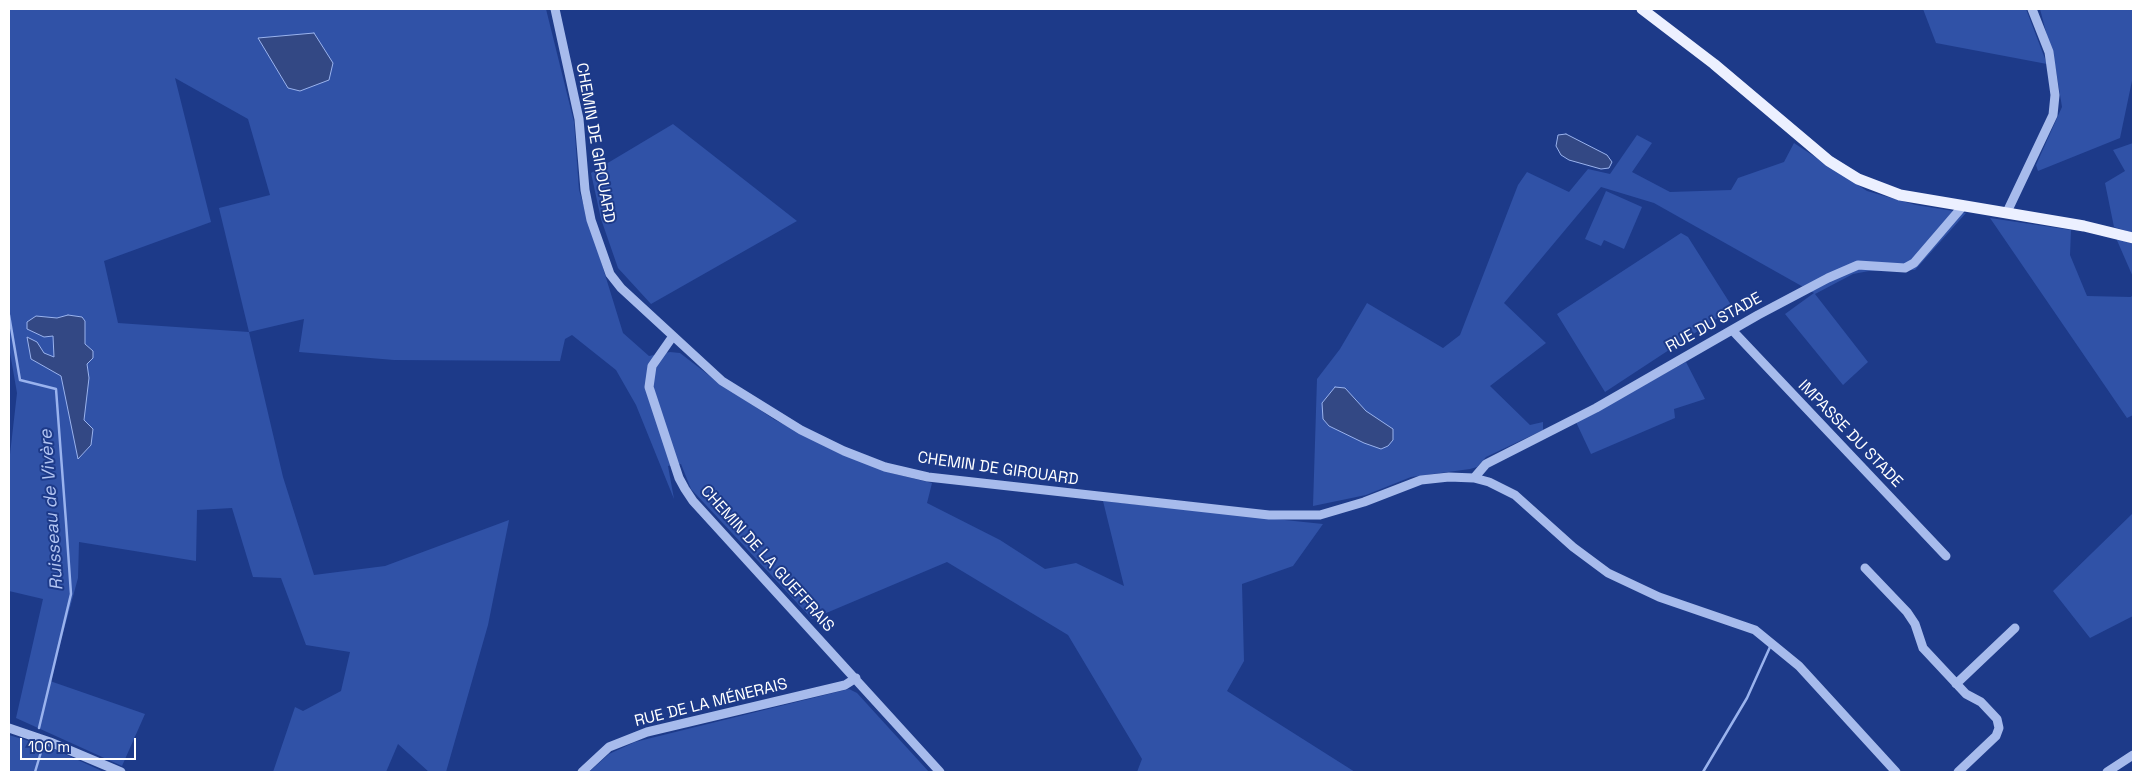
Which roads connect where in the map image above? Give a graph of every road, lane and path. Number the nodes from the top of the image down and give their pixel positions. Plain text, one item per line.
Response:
1 (555, 9) edge
2 (1642, 9) edge
3 (2032, 9) edge
4 (1963, 206) junction
5 (2007, 212) junction
6 (2133, 238) edge
7 (1732, 330) junction
8 (673, 336) junction
9 (1474, 478) junction
10 (1946, 556) dead end
11 (1865, 568) dead end
12 (2015, 628) dead end
13 (856, 678) junction
14 (1956, 684) junction
15 (9, 728) edge
16 (2133, 755) edge
17 (121, 772) edge
18 (582, 772) edge
19 (940, 772) edge
20 (1896, 772) edge
21 (1958, 772) edge
22 (2107, 772) edge

1 - 8 street, CHEMIN DE GIROUARD
2 - 4 main road
3 - 5 street
4 - 5 main road
4 - 7 street, RUE DU STADE
5 - 6 main road
7 - 9 street, RUE DU STADE
7 - 10 street, IMPASSE DU STADE
8 - 9 street, CHEMIN DE GIROUARD
8 - 13 street, CHEMIN DE LA GUEFFRAIS
9 - 20 street, CHEMIN DE GIROUARD
11 - 14 street
12 - 14 street
13 - 18 street, RUE DE LA MÉNERAIS
13 - 19 street, CHEMIN DE LA GUEFFRAIS
14 - 21 street
15 - 17 street
16 - 22 street

